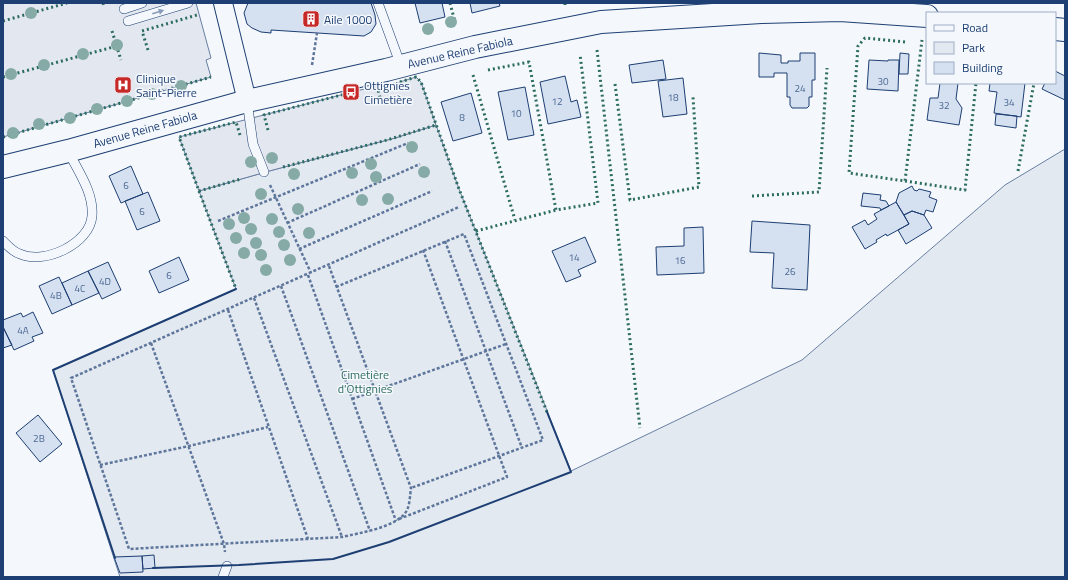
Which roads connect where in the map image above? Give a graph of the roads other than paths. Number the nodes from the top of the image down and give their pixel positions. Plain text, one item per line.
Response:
1 (142, 3) edge
2 (188, 3) edge
3 (223, 3) edge
4 (378, 3) edge
5 (124, 8) dead end
6 (926, 16) edge
7 (128, 21) dead end
8 (401, 66) junction
9 (247, 101) junction
10 (68, 151) junction
11 (3, 167) edge
12 (264, 172) road end
13 (3, 241) edge
14 (227, 566) dead end
15 (223, 577) edge

1 - 5 lane
7 -> 2 lane
3 - 9 street
4 - 8 lane
6 - 8 street, Avenue Reine Fabiola
8 - 9 street, Avenue Reine Fabiola
9 - 10 street, Avenue Reine Fabiola
9 - 12 lane
10 - 11 street, Avenue Reine Fabiola
10 - 13 lane
14 - 15 lane

